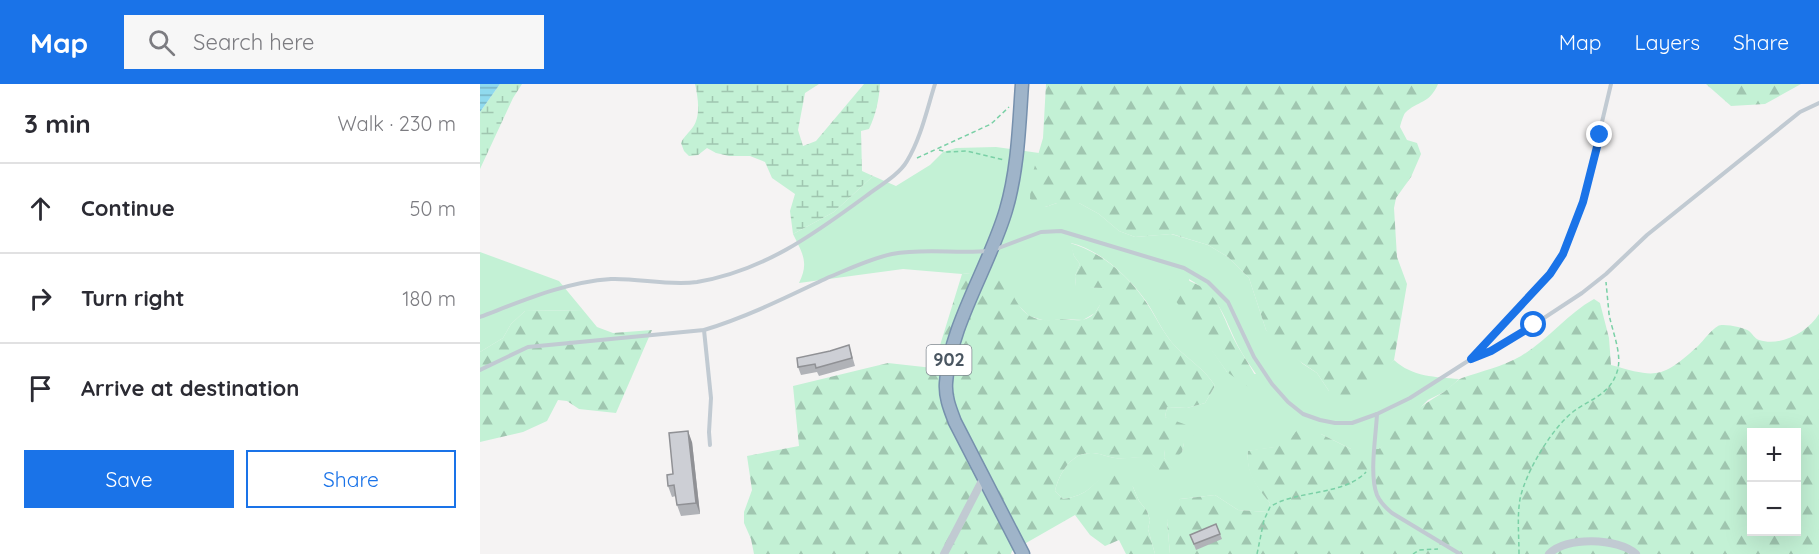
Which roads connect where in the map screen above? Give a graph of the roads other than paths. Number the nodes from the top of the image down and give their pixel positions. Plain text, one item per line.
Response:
1 (935, 84) edge
2 (1022, 84) edge
3 (1611, 84) edge
4 (1819, 103) edge
5 (991, 250) junction
6 (480, 317) edge
7 (704, 330) junction
8 (1471, 359) junction
9 (480, 370) edge
10 (1377, 414) junction
11 (710, 445) dead end
12 (984, 477) junction
13 (944, 554) edge
14 (1023, 554) edge
15 (1460, 554) edge
16 (1549, 554) edge
17 (1636, 554) edge

1 - 6 lane
2 - 5 highway, 902
3 - 8 lane
4 - 8 lane
5 - 7 lane
5 - 10 lane
5 - 12 highway, 902
7 - 9 lane
7 - 11 lane
8 - 10 lane
10 - 15 lane
12 - 13 street
12 - 14 highway, 902
16 - 17 street

